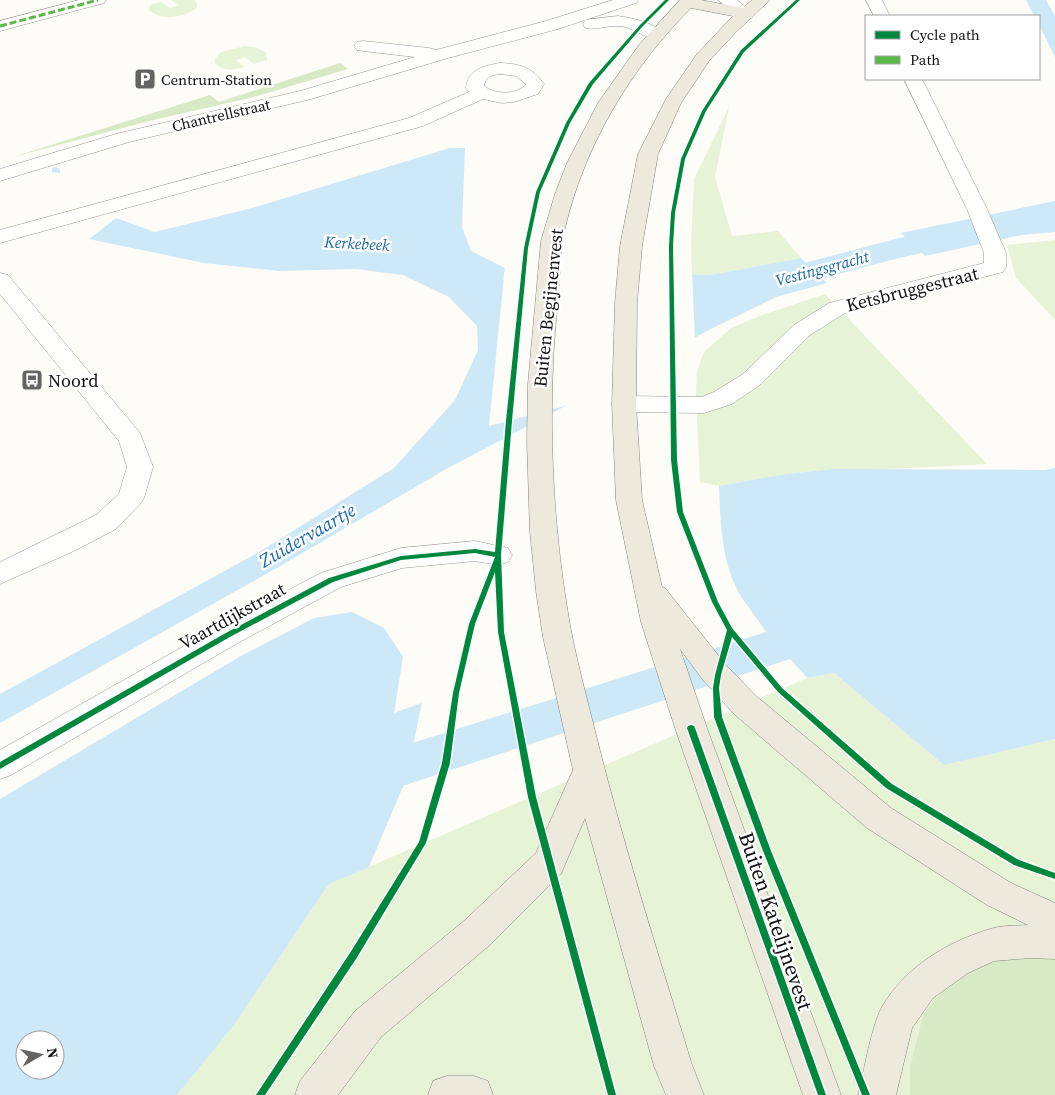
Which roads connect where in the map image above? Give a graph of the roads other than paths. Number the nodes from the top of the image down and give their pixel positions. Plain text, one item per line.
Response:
1 (98, 0) edge
2 (594, 0) edge
3 (630, 0) edge
4 (726, 0) edge
5 (762, 0) edge
6 (874, 0) edge
7 (684, 1) edge
8 (746, 14) junction
9 (882, 15) edge
10 (552, 25) junction
11 (0, 26) edge
12 (657, 35) junction
13 (363, 46) dead end
14 (442, 54) junction
15 (914, 80) edge
16 (481, 93) dead end
17 (0, 175) edge
18 (0, 237) edge
19 (0, 280) edge
20 (625, 397) junction
21 (498, 555) dead end
22 (0, 574) edge
23 (664, 620) junction
24 (0, 766) edge
25 (588, 772) junction
26 (1055, 920) edge
27 (1055, 942) edge
28 (314, 1095) edge
29 (446, 1095) edge
30 (474, 1095) edge
31 (685, 1095) edge
32 (822, 1095) edge
33 (877, 1095) edge

1 - 11 street
2 - 14 street, Chantrellstraat
3 - 10 street, Chantrellstraat
4 - 8 street
5 - 8 main road
6 - 9 street
7 - 8 main road
7 - 12 main road, Buiten Begijnenvest
8 - 20 main road
10 - 12 street
10 - 14 street, Chantrellstraat
12 - 25 main road, Buiten Begijnenvest
13 - 14 street
14 - 17 street, Chantrellstraat
15 - 20 street, Ketsbruggestraat
16 - 18 street
19 - 22 street
20 - 23 main road
21 - 24 street, Vaartdijkstraat
23 - 26 main road
23 - 32 main road, Buiten Katelijnevest
25 - 28 main road
25 - 31 main road
27 - 33 main road
29 - 30 main road

